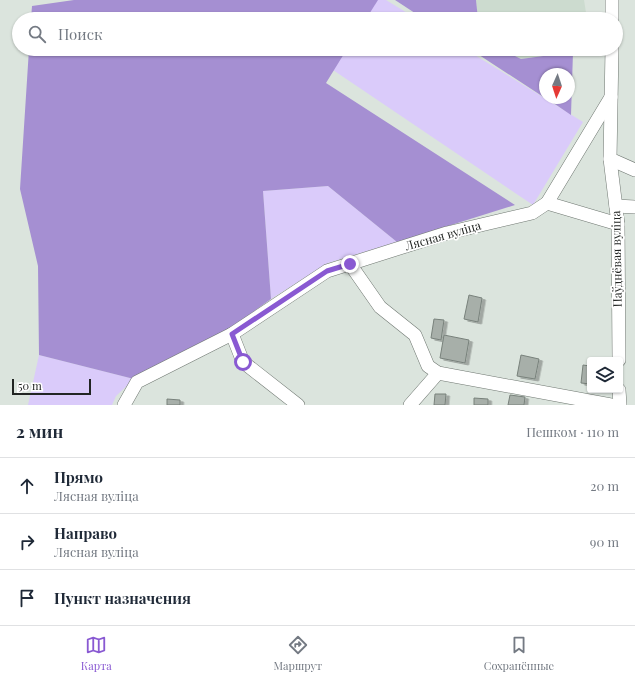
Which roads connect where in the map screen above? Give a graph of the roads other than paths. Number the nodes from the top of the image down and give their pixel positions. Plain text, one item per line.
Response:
1 (612, 0) edge
2 (612, 12) edge
3 (612, 56) edge
4 (611, 97) junction
5 (610, 159) junction
6 (635, 170) edge
7 (547, 203) junction
8 (616, 206) junction
9 (635, 207) edge
10 (618, 224) junction
11 (350, 264) junction
12 (232, 334) junction
13 (619, 357) edge
14 (438, 373) junction
15 (619, 393) edge
16 (124, 405) edge
17 (298, 405) edge
18 (410, 405) edge
19 (611, 405) edge
20 (620, 405) edge

1 - 2 street
3 - 4 street
4 - 5 street
4 - 7 street
5 - 6 street
5 - 8 street, Паўднёвая вуліца
7 - 10 street
7 - 11 street, Лясная вуліца
8 - 9 street
8 - 10 street, Паўднёвая вуліца
10 - 13 street, Паўднёвая вуліца
11 - 12 street, Лясная вуліца
11 - 14 street
12 - 16 street, Лясная вуліца
12 - 17 street
14 - 18 street
14 - 19 street
15 - 20 street

